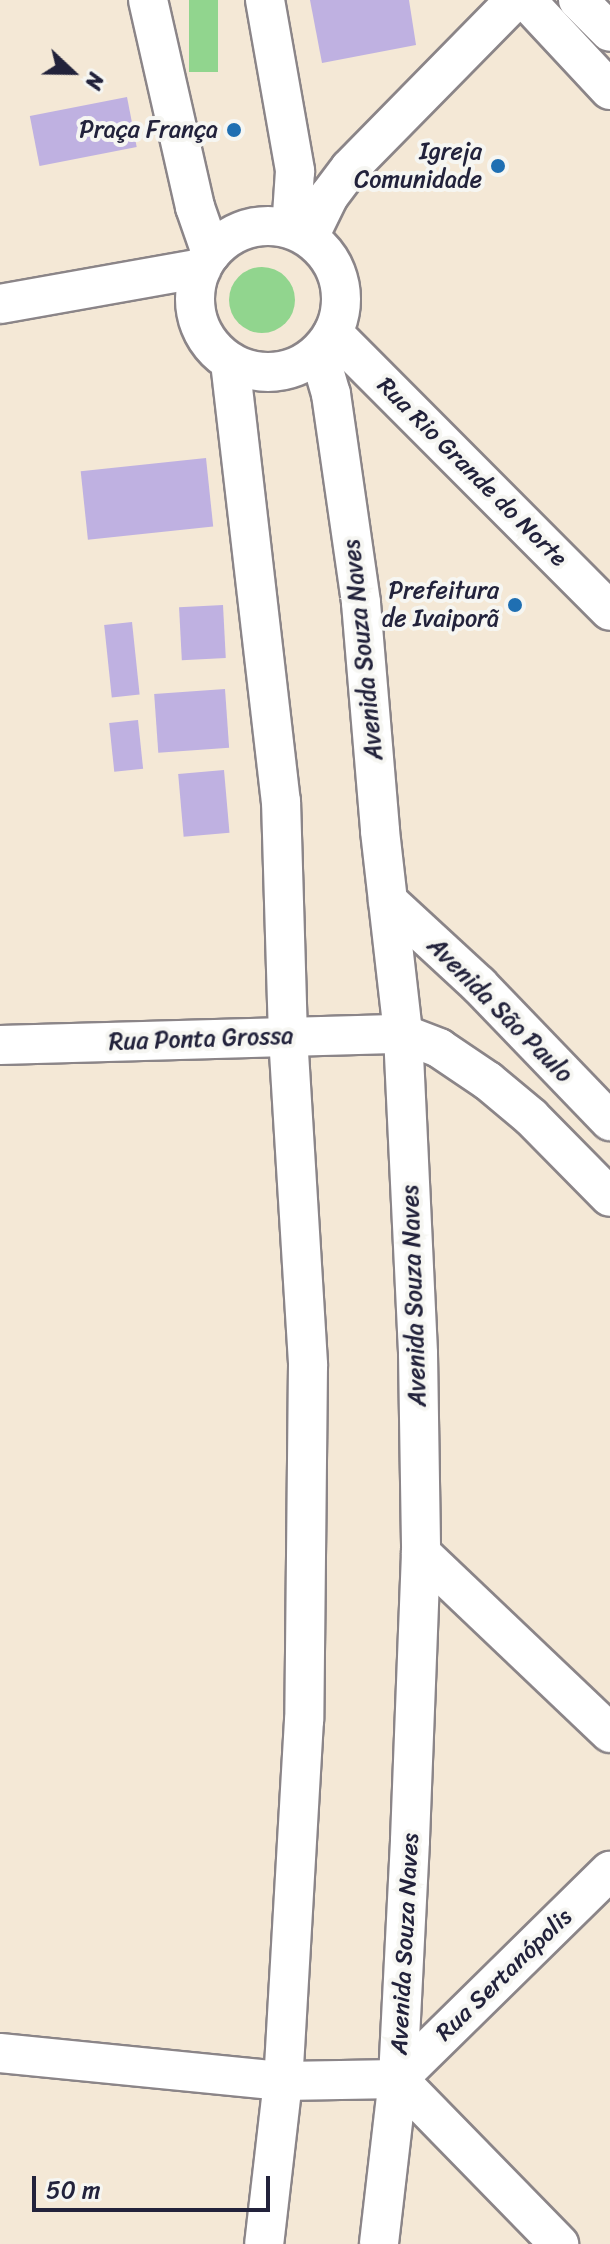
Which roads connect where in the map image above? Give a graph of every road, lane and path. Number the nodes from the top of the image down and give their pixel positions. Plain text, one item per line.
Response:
1 (148, 0) edge
2 (265, 0) edge
3 (515, 0) edge
4 (526, 0) edge
5 (578, 0) edge
6 (610, 32) edge
7 (610, 90) edge
8 (300, 233) junction
9 (200, 264) junction
10 (0, 304) edge
11 (326, 343) junction
12 (230, 362) junction
13 (610, 611) edge
14 (388, 901) junction
15 (403, 1034) junction
16 (288, 1036) junction
17 (0, 1045) edge
18 (610, 1121) edge
19 (610, 1197) edge
20 (421, 1553) junction
21 (610, 1733) edge
22 (610, 1871) edge
23 (0, 2053) edge
24 (398, 2079) junction
25 (283, 2081) junction
26 (264, 2244) edge
27 (379, 2244) edge
28 (559, 2244) edge

1 - 9 street
2 - 8 street
3 - 8 street
4 - 7 street
5 - 6 street
8 - 9 street
8 - 11 street
9 - 10 street
9 - 12 street
11 - 12 street
11 - 13 street, Rua Rio Grande do Norte
11 - 14 street, Avenida Souza Naves
12 - 16 street
14 - 15 street, Avenida Souza Naves
14 - 18 street, Avenida São Paulo
15 - 16 street, Rua Ponta Grossa
15 - 19 street
15 - 20 street, Avenida Souza Naves
16 - 17 street, Rua Ponta Grossa
16 - 25 street
20 - 21 street
20 - 24 street, Avenida Souza Naves
22 - 24 street, Rua Sertanópolis
23 - 25 street
24 - 25 street
24 - 27 street, Avenida Souza Naves
24 - 28 street
25 - 26 street

